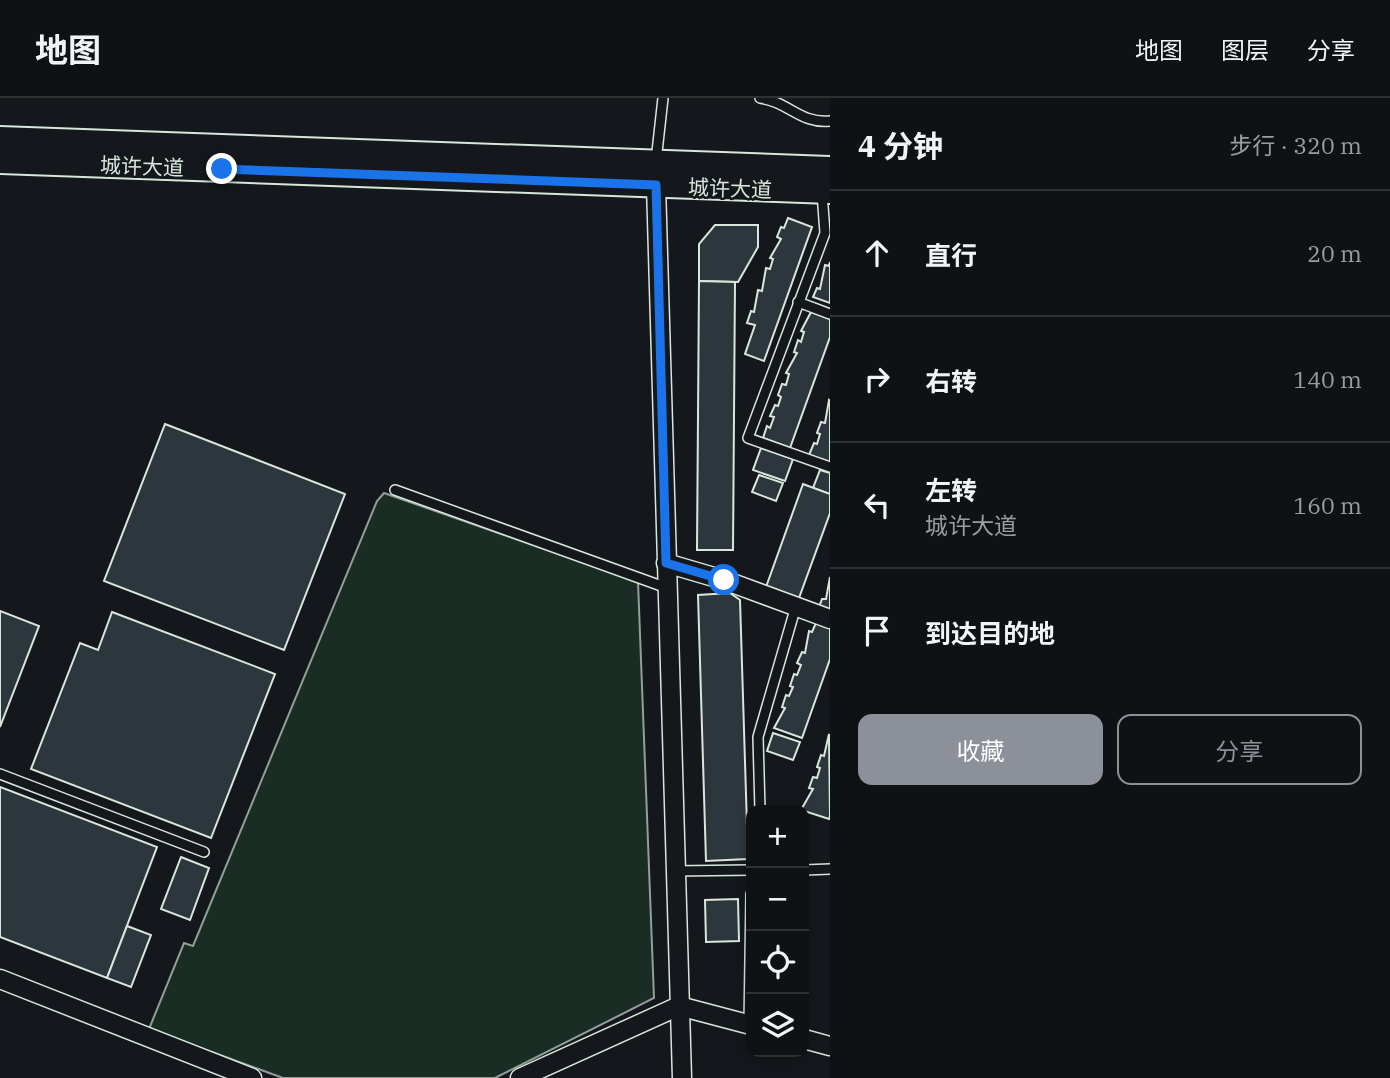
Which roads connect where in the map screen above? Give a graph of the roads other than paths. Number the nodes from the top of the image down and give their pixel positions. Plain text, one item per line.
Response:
1 (663, 98) edge
2 (760, 98) edge
3 (830, 121) edge
4 (0, 139) edge
5 (0, 161) edge
6 (656, 174) junction
7 (827, 184) edge
8 (798, 302) junction
9 (830, 313) edge
10 (830, 467) edge
11 (395, 490) dead end
12 (666, 563) junction
13 (667, 588) junction
14 (796, 607) junction
15 (830, 619) edge
16 (0, 774) edge
17 (760, 805) edge
18 (204, 852) dead end
19 (830, 869) edge
20 (746, 870) edge
21 (809, 870) edge
22 (674, 872) junction
23 (751, 931) edge
24 (0, 979) edge
25 (750, 994) edge
26 (679, 1006) junction
27 (746, 1024) edge
28 (809, 1040) edge
29 (830, 1046) edge
30 (252, 1078) edge
31 (520, 1078) edge
32 (682, 1078) edge

1 - 6 lane
2 - 3 lane
4 - 6 main road, 城许大道
5 - 6 main road, 城许大道
6 - 7 main road, 城许大道
6 - 12 street
7 - 8 lane
8 - 9 lane
8 - 10 lane
11 - 13 lane
12 - 13 street
12 - 14 street
13 - 22 street
14 - 15 street
14 - 17 lane
16 - 18 lane
19 - 21 lane
20 - 22 lane
22 - 26 street
23 - 25 lane
24 - 30 street
26 - 27 street
26 - 31 street
26 - 32 street
28 - 29 street

